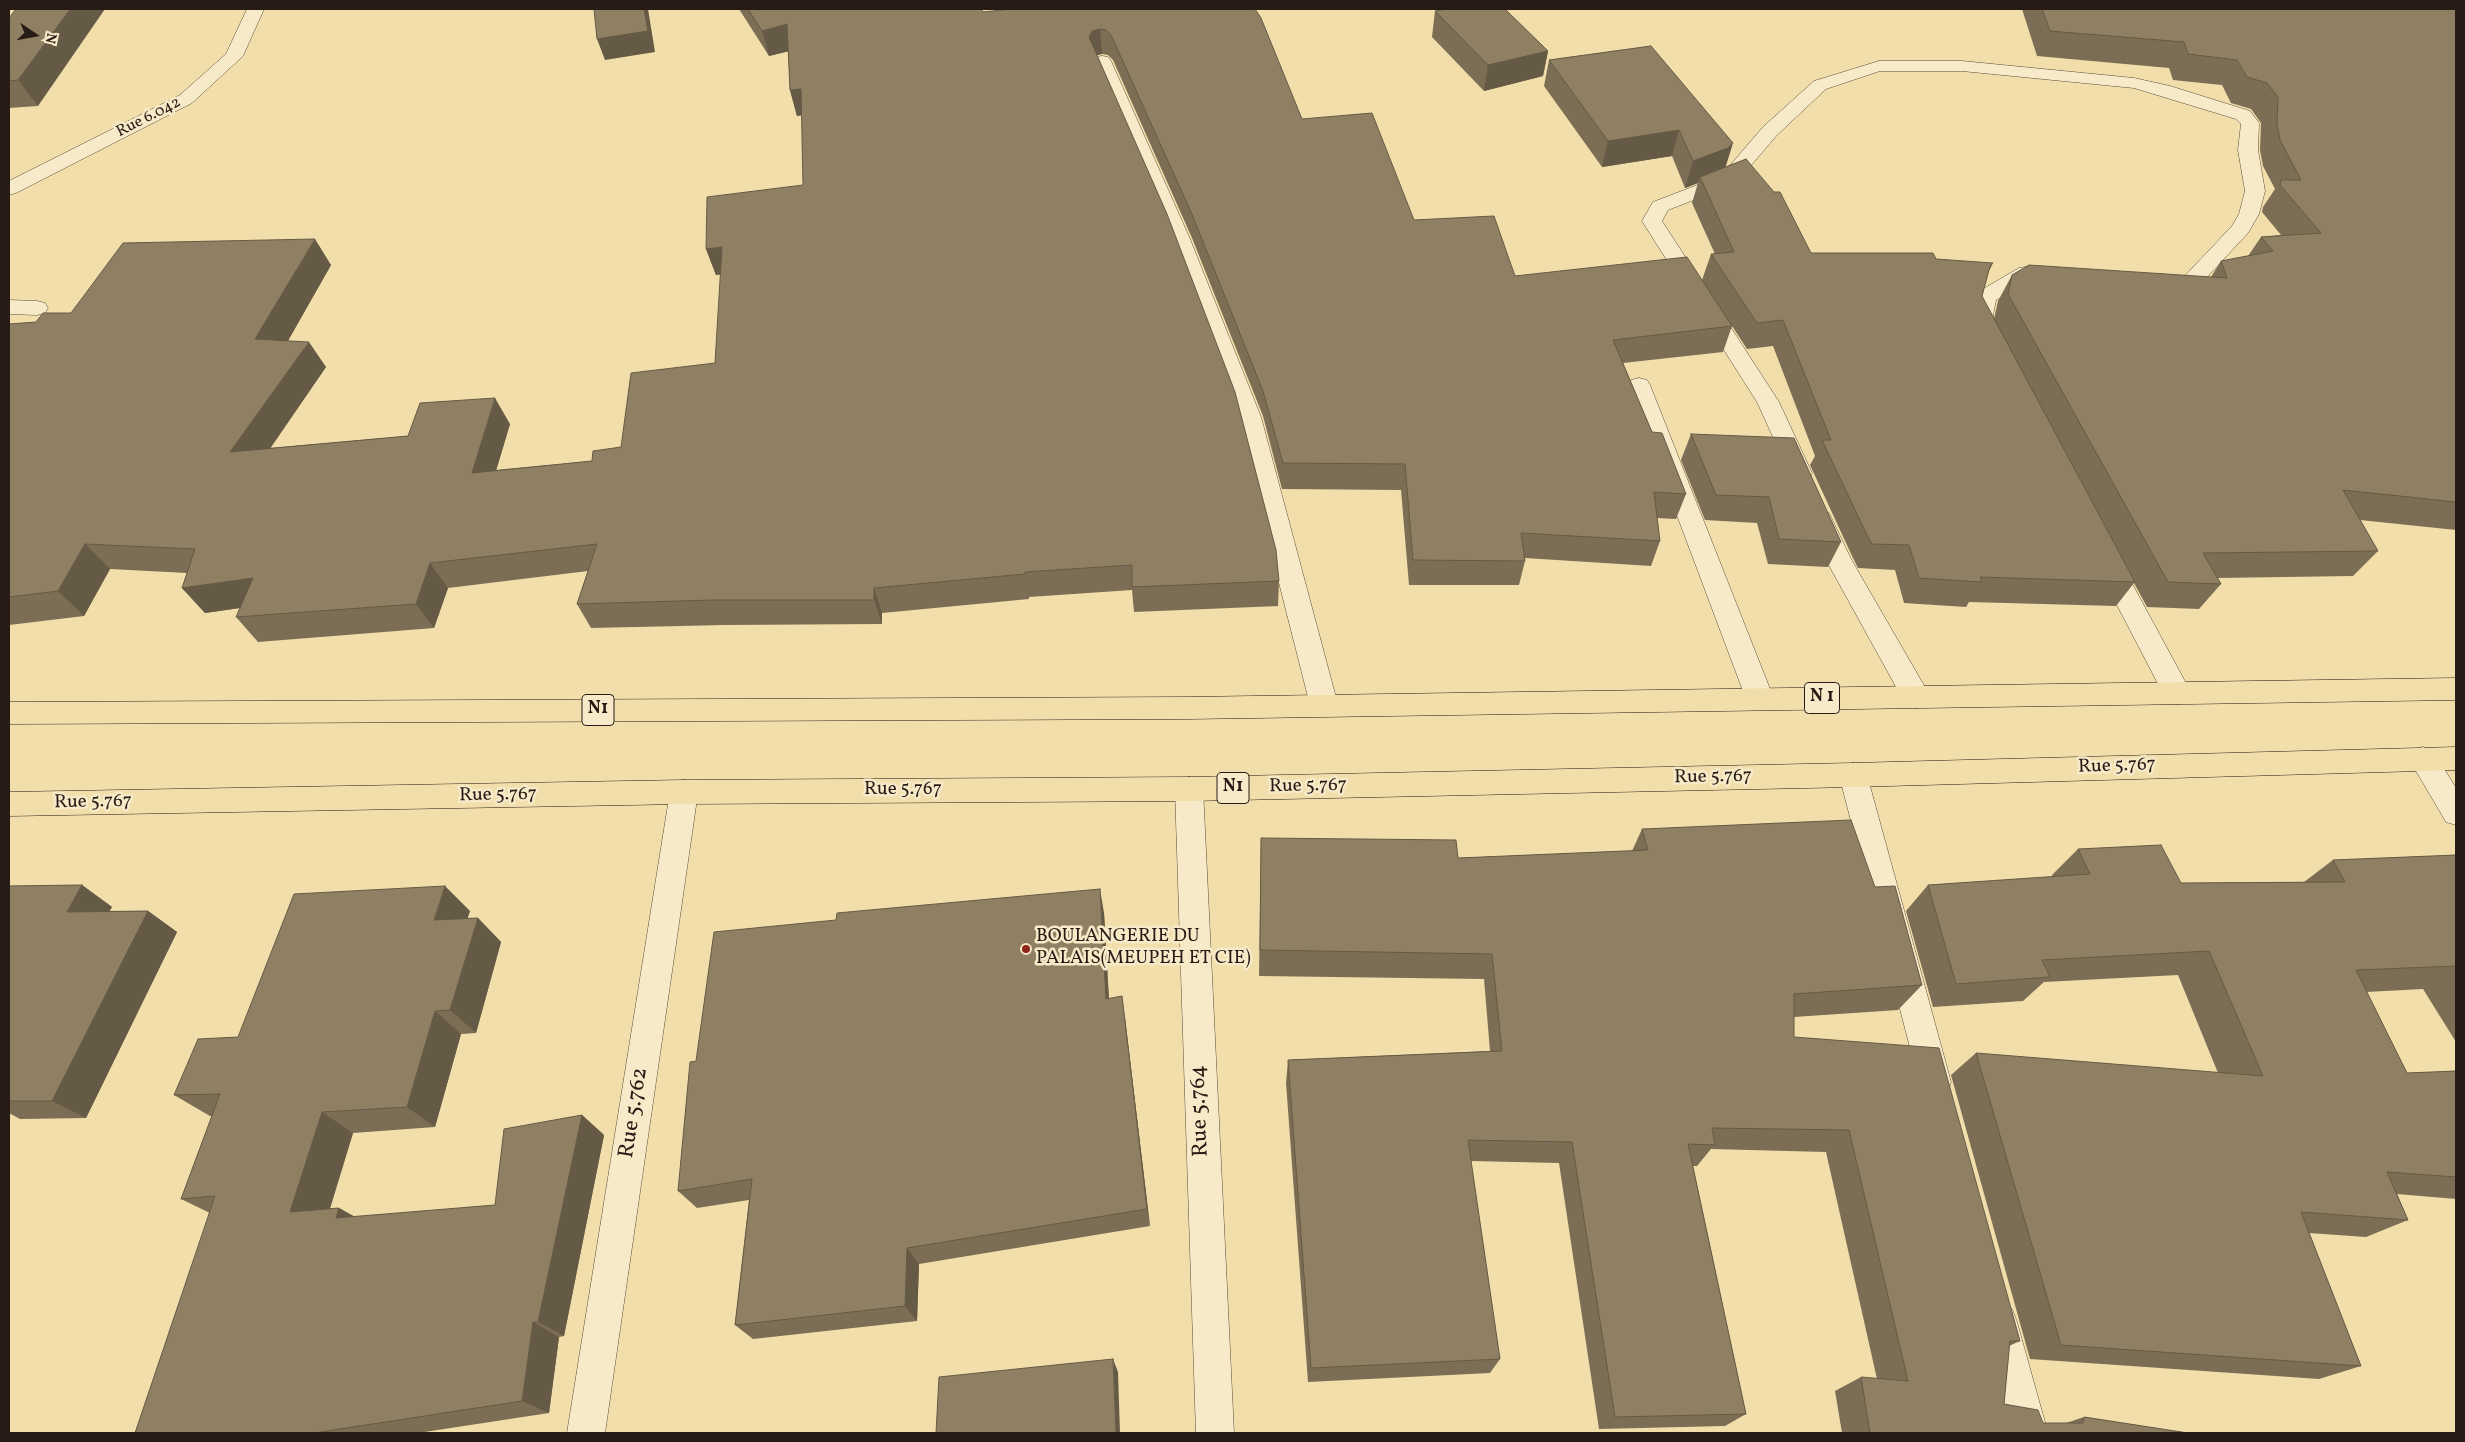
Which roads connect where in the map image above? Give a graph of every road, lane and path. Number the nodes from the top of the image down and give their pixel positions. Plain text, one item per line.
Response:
1 (255, 9) edge
2 (1102, 61) edge
3 (9, 189) edge
4 (2066, 274) edge
5 (2146, 287) edge
6 (9, 307) edge
7 (37, 308) dead end
8 (1999, 356) edge
9 (1639, 385) dead end
10 (2099, 546) edge
11 (2456, 689) edge
12 (2177, 693) junction
13 (1916, 696) junction
14 (1760, 699) junction
15 (1324, 705) junction
16 (1188, 708) joint
17 (9, 713) edge
18 (2456, 758) edge
19 (2423, 759) junction
20 (1853, 775) junction
21 (1189, 789) junction
22 (684, 792) junction
23 (9, 804) edge
24 (2456, 813) edge
25 (1942, 1109) edge
26 (1990, 1290) edge
27 (586, 1433) edge
28 (1215, 1433) edge
29 (2029, 1433) edge

1 - 3 street, Rue 6.042
2 - 15 street
4 - 8 street
5 - 13 street
6 - 7 street
9 - 14 street
10 - 12 street
11 - 12 highway, N 1
12 - 13 highway, N 1
13 - 14 highway, N 1
14 - 15 highway, N 1
15 - 16 highway, N 1
16 - 17 highway, N1
18 - 19 highway, Rue 5.767 / N1
19 - 20 highway, Rue 5.767 / N1
19 - 24 street
20 - 21 highway, Rue 5.767 / N1
20 - 25 street
21 - 22 highway, Rue 5.767 / N1
21 - 28 street, Rue 5.764
22 - 23 highway, Rue 5.767 / N1
22 - 27 street, Rue 5.762
26 - 29 street

